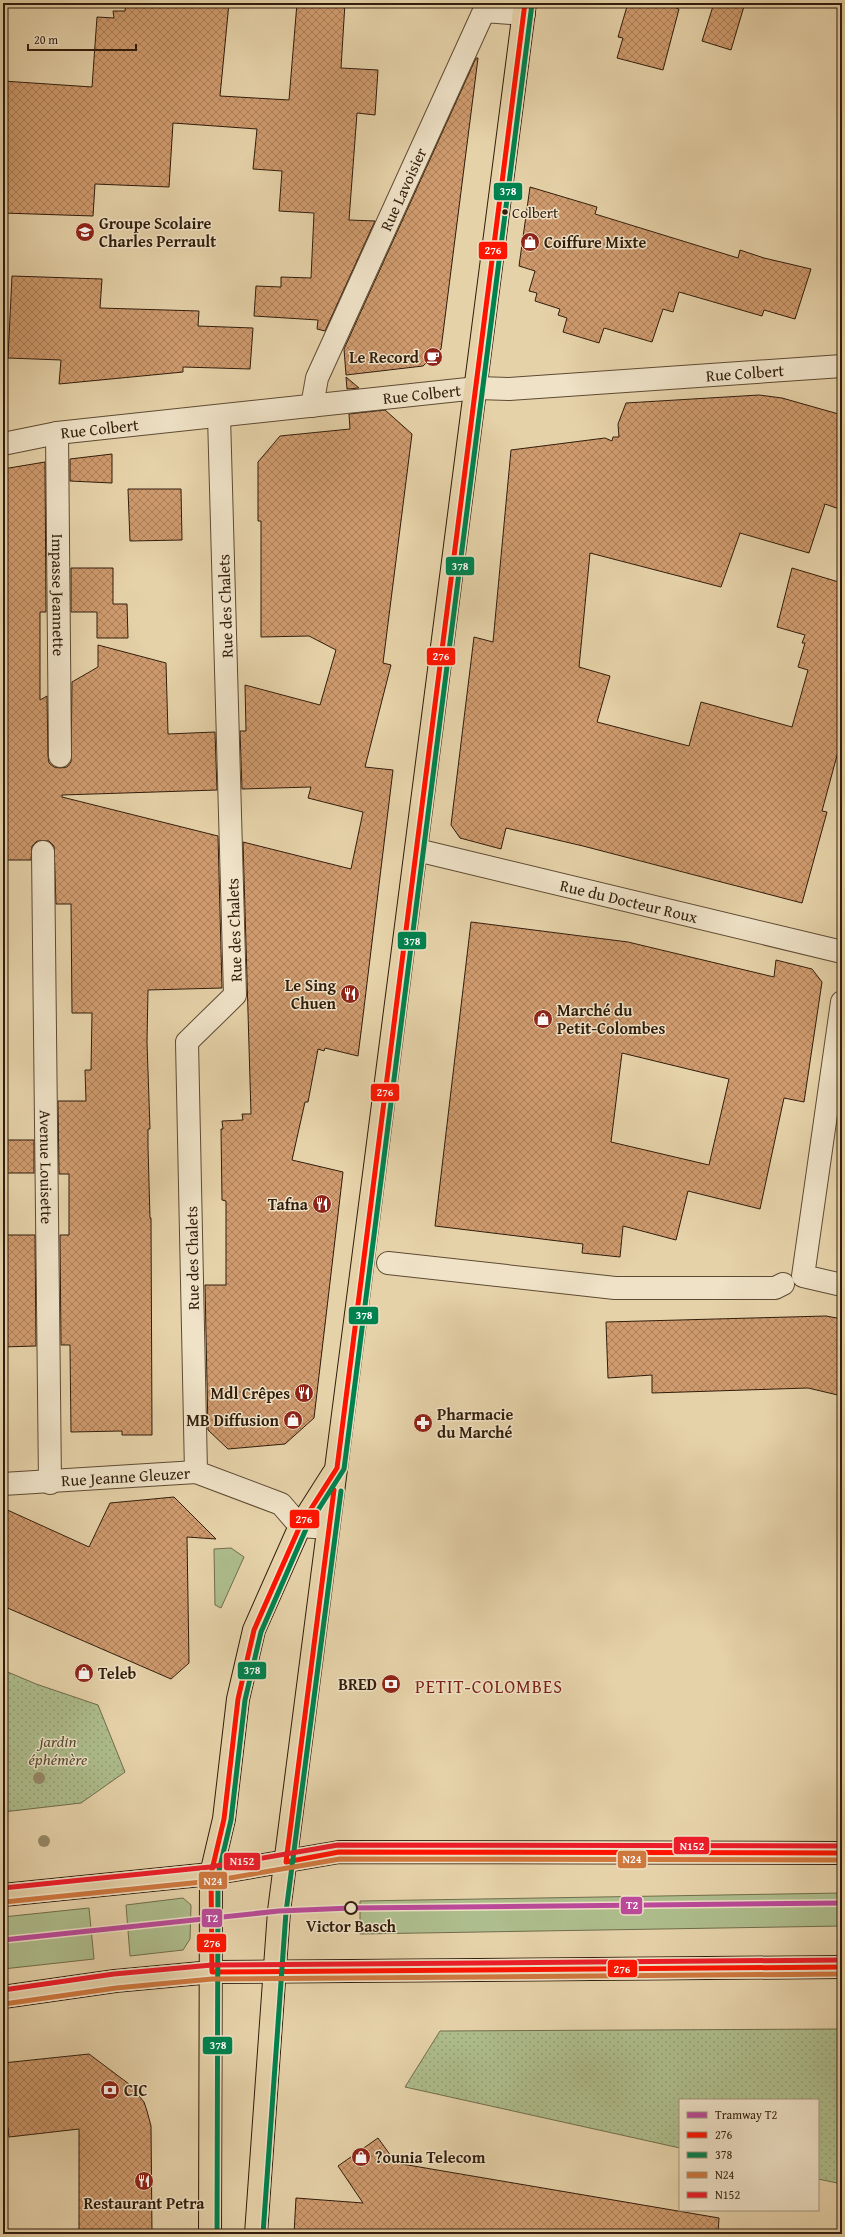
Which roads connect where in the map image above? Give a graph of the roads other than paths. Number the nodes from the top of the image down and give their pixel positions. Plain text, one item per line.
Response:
1 (525, 8) edge
2 (842, 366) edge
3 (477, 388) junction
4 (312, 406) junction
5 (220, 416) junction
6 (57, 433) junction
7 (3, 444) edge
8 (60, 756) dead end
9 (417, 850) junction
10 (43, 852) dead end
11 (842, 952) edge
12 (842, 1002) edge
13 (388, 1263) dead end
14 (793, 1280) junction
15 (842, 1285) edge
16 (337, 1468) junction
17 (196, 1472) junction
18 (50, 1483) junction
19 (3, 1484) edge
20 (300, 1526) junction
21 (328, 1528) junction
22 (842, 1853) edge
23 (286, 1862) junction
24 (211, 1874) junction
25 (3, 1895) edge
26 (842, 1967) edge
27 (276, 1971) junction
28 (212, 1972) junction
29 (3, 1996) edge
30 (210, 2234) edge
31 (256, 2234) edge

1 - 3 main road
1 - 4 street, Rue Lavoisier
2 - 3 street, Rue Colbert
3 - 4 street, Rue Colbert
3 - 9 main road
4 - 5 street, Rue Colbert
5 - 6 street, Rue Colbert
5 - 17 street, Rue des Chalets
6 - 7 street, Rue Colbert
6 - 8 street, Impasse Jeannette
9 - 11 street, Rue du Docteur Roux
9 - 16 main road
10 - 18 street, Avenue Louisette
12 - 14 street
13 - 14 street
14 - 15 street
16 - 20 main road
16 - 21 main road
17 - 18 street, Rue Jeanne Gleuzer
17 - 20 street, Rue Jeanne Gleuzer
18 - 19 street, Rue Jeanne Gleuzer
20 - 21 street
20 - 24 main road
21 - 23 main road
22 - 23 main road
23 - 24 main road
23 - 27 main road
24 - 25 main road
24 - 28 main road
26 - 27 main road
27 - 28 main road
27 - 31 main road
28 - 29 main road
28 - 30 main road

